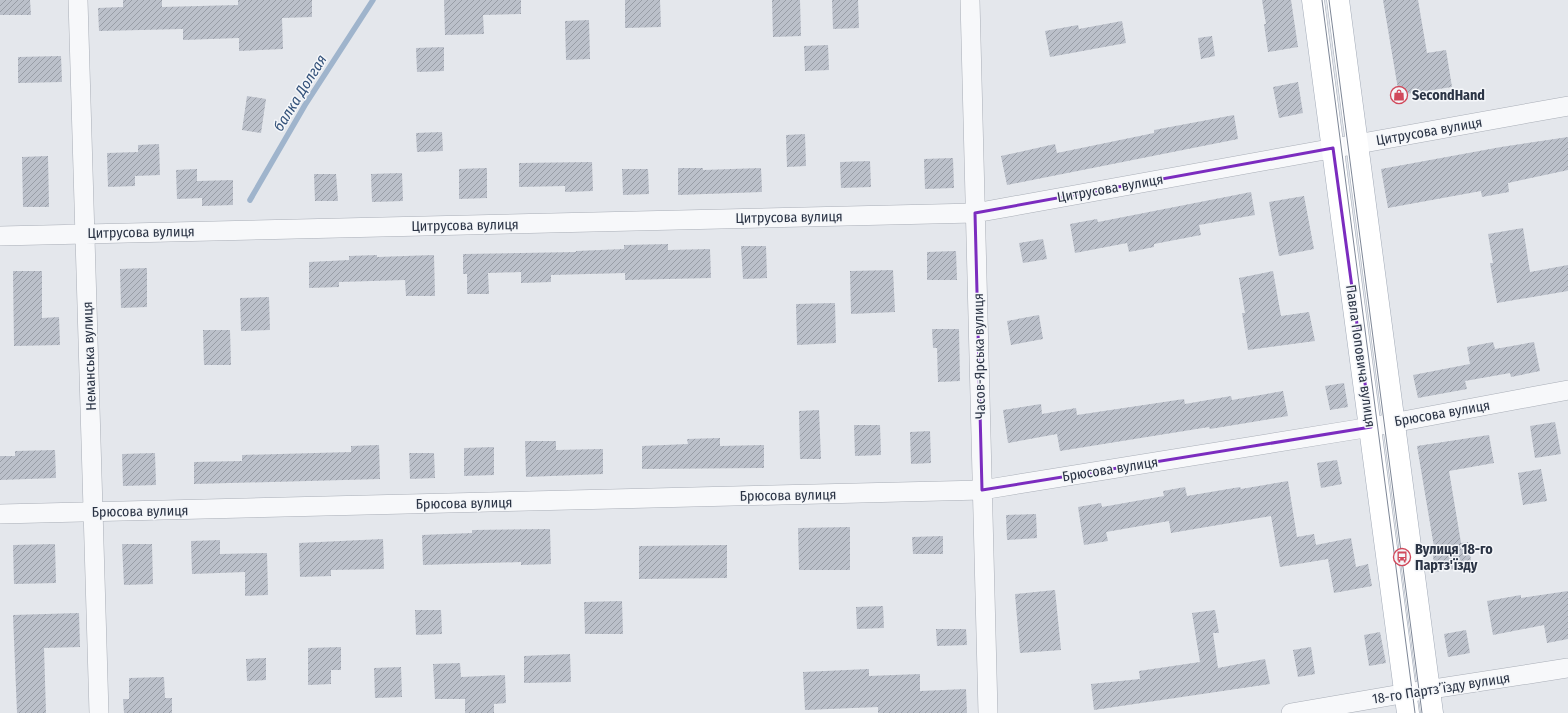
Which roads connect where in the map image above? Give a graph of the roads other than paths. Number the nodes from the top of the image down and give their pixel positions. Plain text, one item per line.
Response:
1 (78, 0) edge
2 (970, 0) edge
3 (1313, 0) edge
4 (1338, 0) edge
5 (1568, 106) edge
6 (1356, 144) junction
7 (1333, 148) junction
8 (975, 213) junction
9 (85, 234) junction
10 (0, 236) edge
11 (1568, 390) edge
12 (1394, 422) junction
13 (1371, 427) junction
14 (982, 490) junction
15 (93, 513) junction
16 (0, 514) edge
17 (1568, 668) edge
18 (1429, 689) junction
19 (1406, 703) edge
20 (99, 713) edge
21 (988, 713) edge
22 (1291, 713) edge
23 (1432, 713) edge

1 - 9 street, Неманська вулиця
2 - 8 street, Часов-Ярська вулиця
3 - 7 main road, Павла Поповича вулиця
4 - 6 main road, Павла Поповича вулиця
5 - 6 street, Цитрусова вулиця
6 - 7 street, Цитрусова вулиця
6 - 12 main road, Павла Поповича вулиця
7 - 8 street, Цитрусова вулиця
7 - 13 main road, Павла Поповича вулиця
8 - 9 street, Цитрусова вулиця
8 - 14 street, Часов-Ярська вулиця
9 - 10 street, Цитрусова вулиця
9 - 15 street, Неманська вулиця
11 - 12 street, Брюсова вулиця
12 - 13 street, Брюсова вулиця
12 - 18 main road, Павла Поповича вулиця
13 - 14 street, Брюсова вулиця
13 - 19 main road, Павла Поповича вулиця
14 - 15 street, Брюсова вулиця
14 - 21 street, Часов-Ярська вулиця
15 - 16 street, Брюсова вулиця
15 - 20 street, Неманська вулиця
17 - 18 street, 18-го Партз’їзду вулиця
18 - 19 street, 18-го Партз’їзду вулиця
18 - 23 main road, Павла Поповича вулиця
19 - 22 street, 18-го Партз’їзду вулиця

